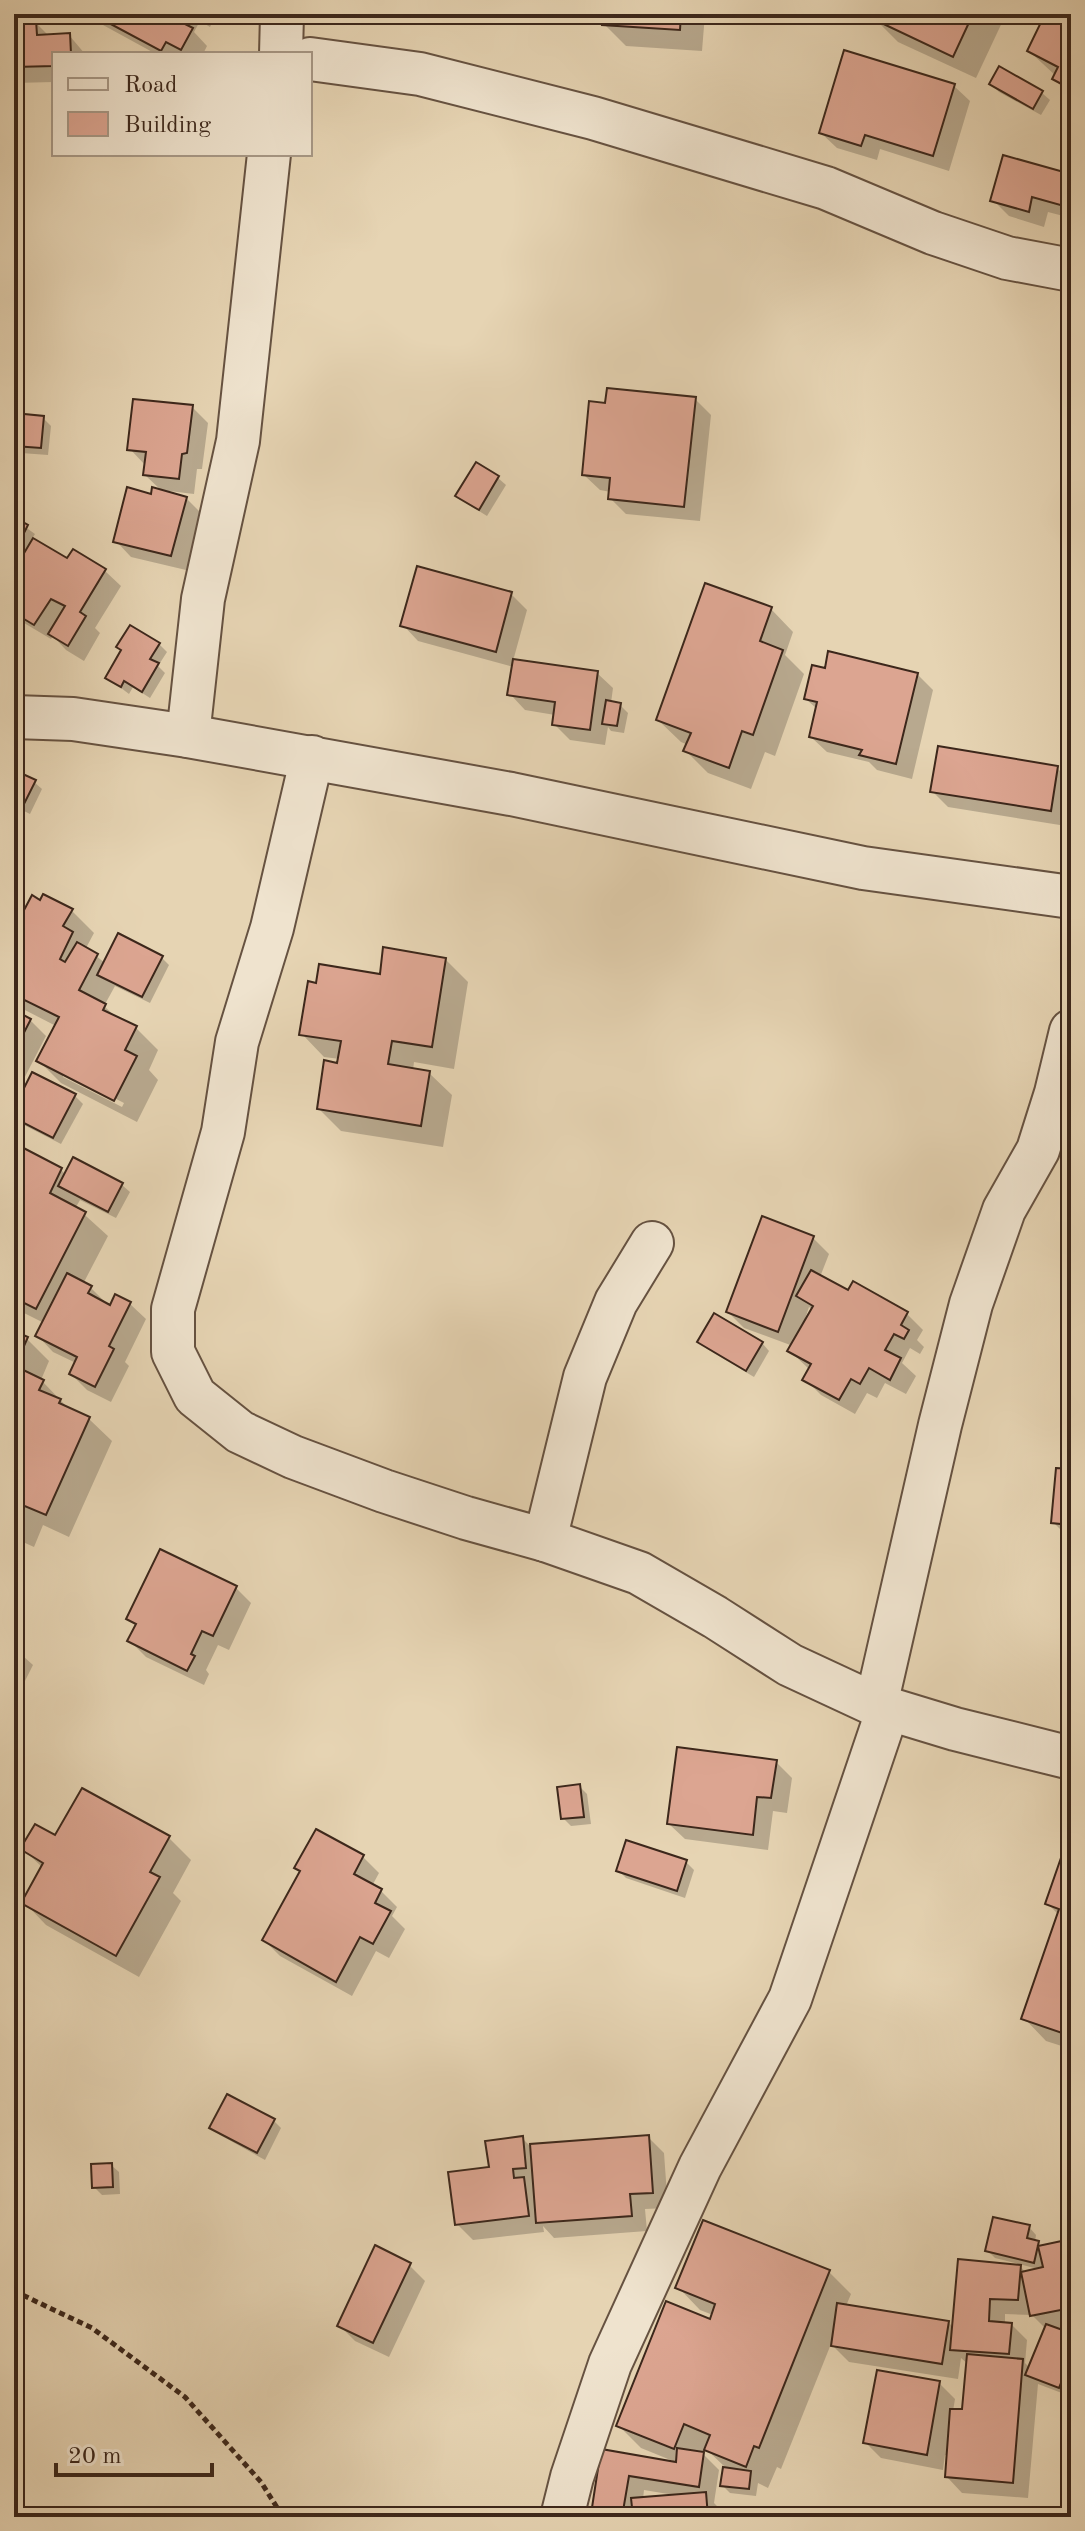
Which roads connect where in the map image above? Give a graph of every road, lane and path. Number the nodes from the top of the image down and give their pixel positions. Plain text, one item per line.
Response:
1 (282, 14) edge
2 (281, 52) edge
3 (312, 59) edge
4 (269, 156) edge
5 (1071, 270) edge
6 (14, 717) edge
7 (188, 736) junction
8 (312, 757) junction
9 (1071, 897) edge
10 (1071, 1031) edge
11 (652, 1243) dead end
12 (545, 1540) junction
13 (882, 1707) junction
14 (1071, 1758) edge
15 (14, 2291) edge
16 (283, 2517) edge
17 (562, 2517) edge

1 - 2 street
3 - 5 street
4 - 7 street
6 - 7 street
7 - 8 street
8 - 9 street
8 - 12 street
10 - 13 street
11 - 12 street
12 - 13 street
13 - 14 street
13 - 17 street
15 - 16 path

